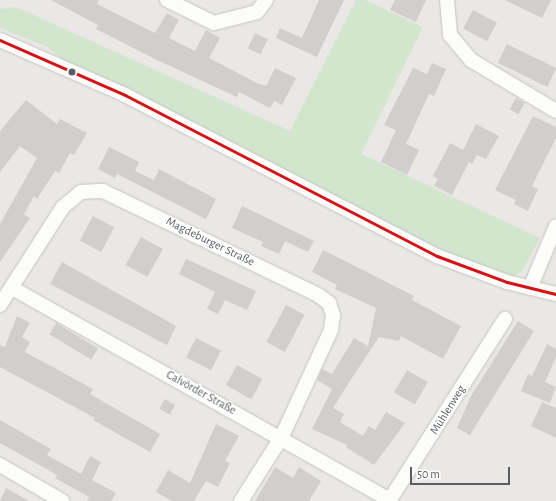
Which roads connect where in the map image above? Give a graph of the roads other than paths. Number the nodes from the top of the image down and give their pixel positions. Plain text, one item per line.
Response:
1 (167, 0) edge
2 (266, 0) edge
3 (447, 0) edge
4 (0, 40) edge
5 (556, 111) edge
6 (556, 226) edge
7 (12, 288) junction
8 (530, 288) junction
9 (556, 294) edge
10 (0, 305) edge
11 (505, 319) dead end
12 (281, 438) junction
13 (0, 464) edge
14 (62, 501) edge
15 (241, 501) edge
16 (390, 501) edge

1 - 2 street
3 - 5 street
4 - 8 street
6 - 8 street
7 - 10 street, Magdeburger Straße
7 - 12 street, Calvörder Straße
7 - 12 street, Magdeburger Straße
8 - 9 street
11 - 16 street, Mühlenweg
12 - 15 street, Magdeburger Straße
12 - 16 street, Calvörder Straße
13 - 14 street

